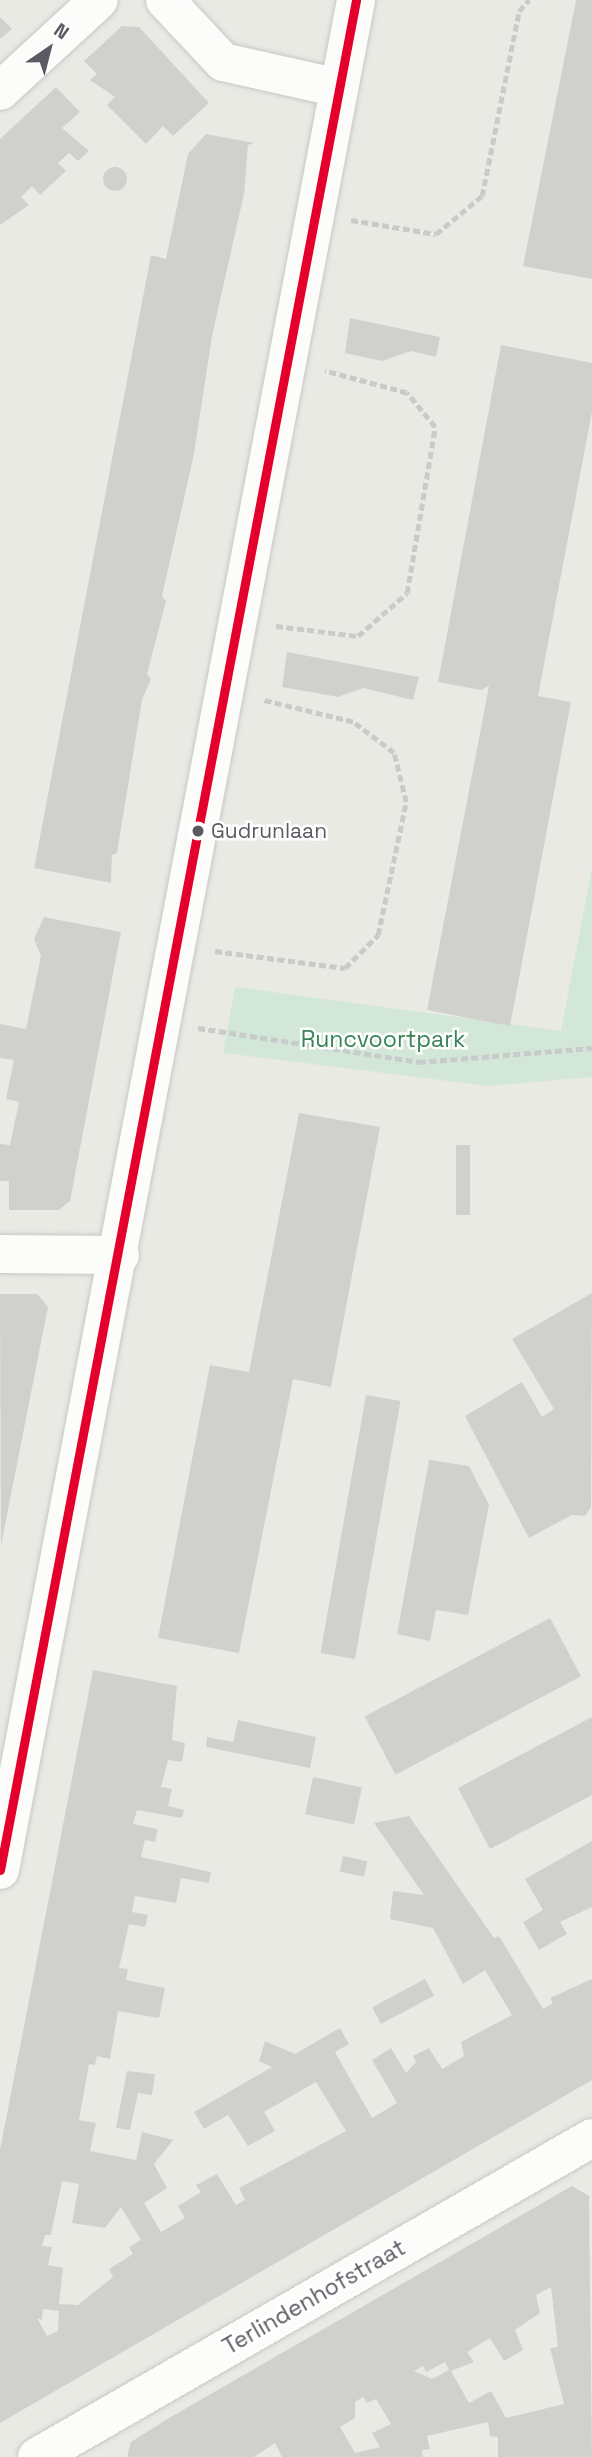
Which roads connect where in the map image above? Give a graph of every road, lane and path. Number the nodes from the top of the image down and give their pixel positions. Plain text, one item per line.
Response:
1 (99, 0) edge
2 (165, 0) edge
3 (356, 0) edge
4 (529, 0) edge
5 (339, 88) junction
6 (0, 91) edge
7 (314, 214) junction
8 (290, 362) junction
9 (241, 621) junction
10 (227, 691) junction
11 (177, 946) junction
12 (163, 1022) junction
13 (592, 1048) edge
14 (0, 1254) edge
15 (120, 1255) junction
16 (0, 1870) edge
17 (592, 2138) edge
18 (78, 2447) edge
19 (37, 2457) edge

1 - 6 street
2 - 5 street
3 - 5 street
4 - 7 path
5 - 7 street
7 - 8 street
8 - 9 street
8 - 9 path
9 - 10 street
10 - 11 street
10 - 11 path
11 - 12 street
12 - 13 path
12 - 15 street
14 - 15 street
15 - 16 street
17 - 18 street, Terlindenhofstraat
18 - 19 street, Terlindenhofstraat

